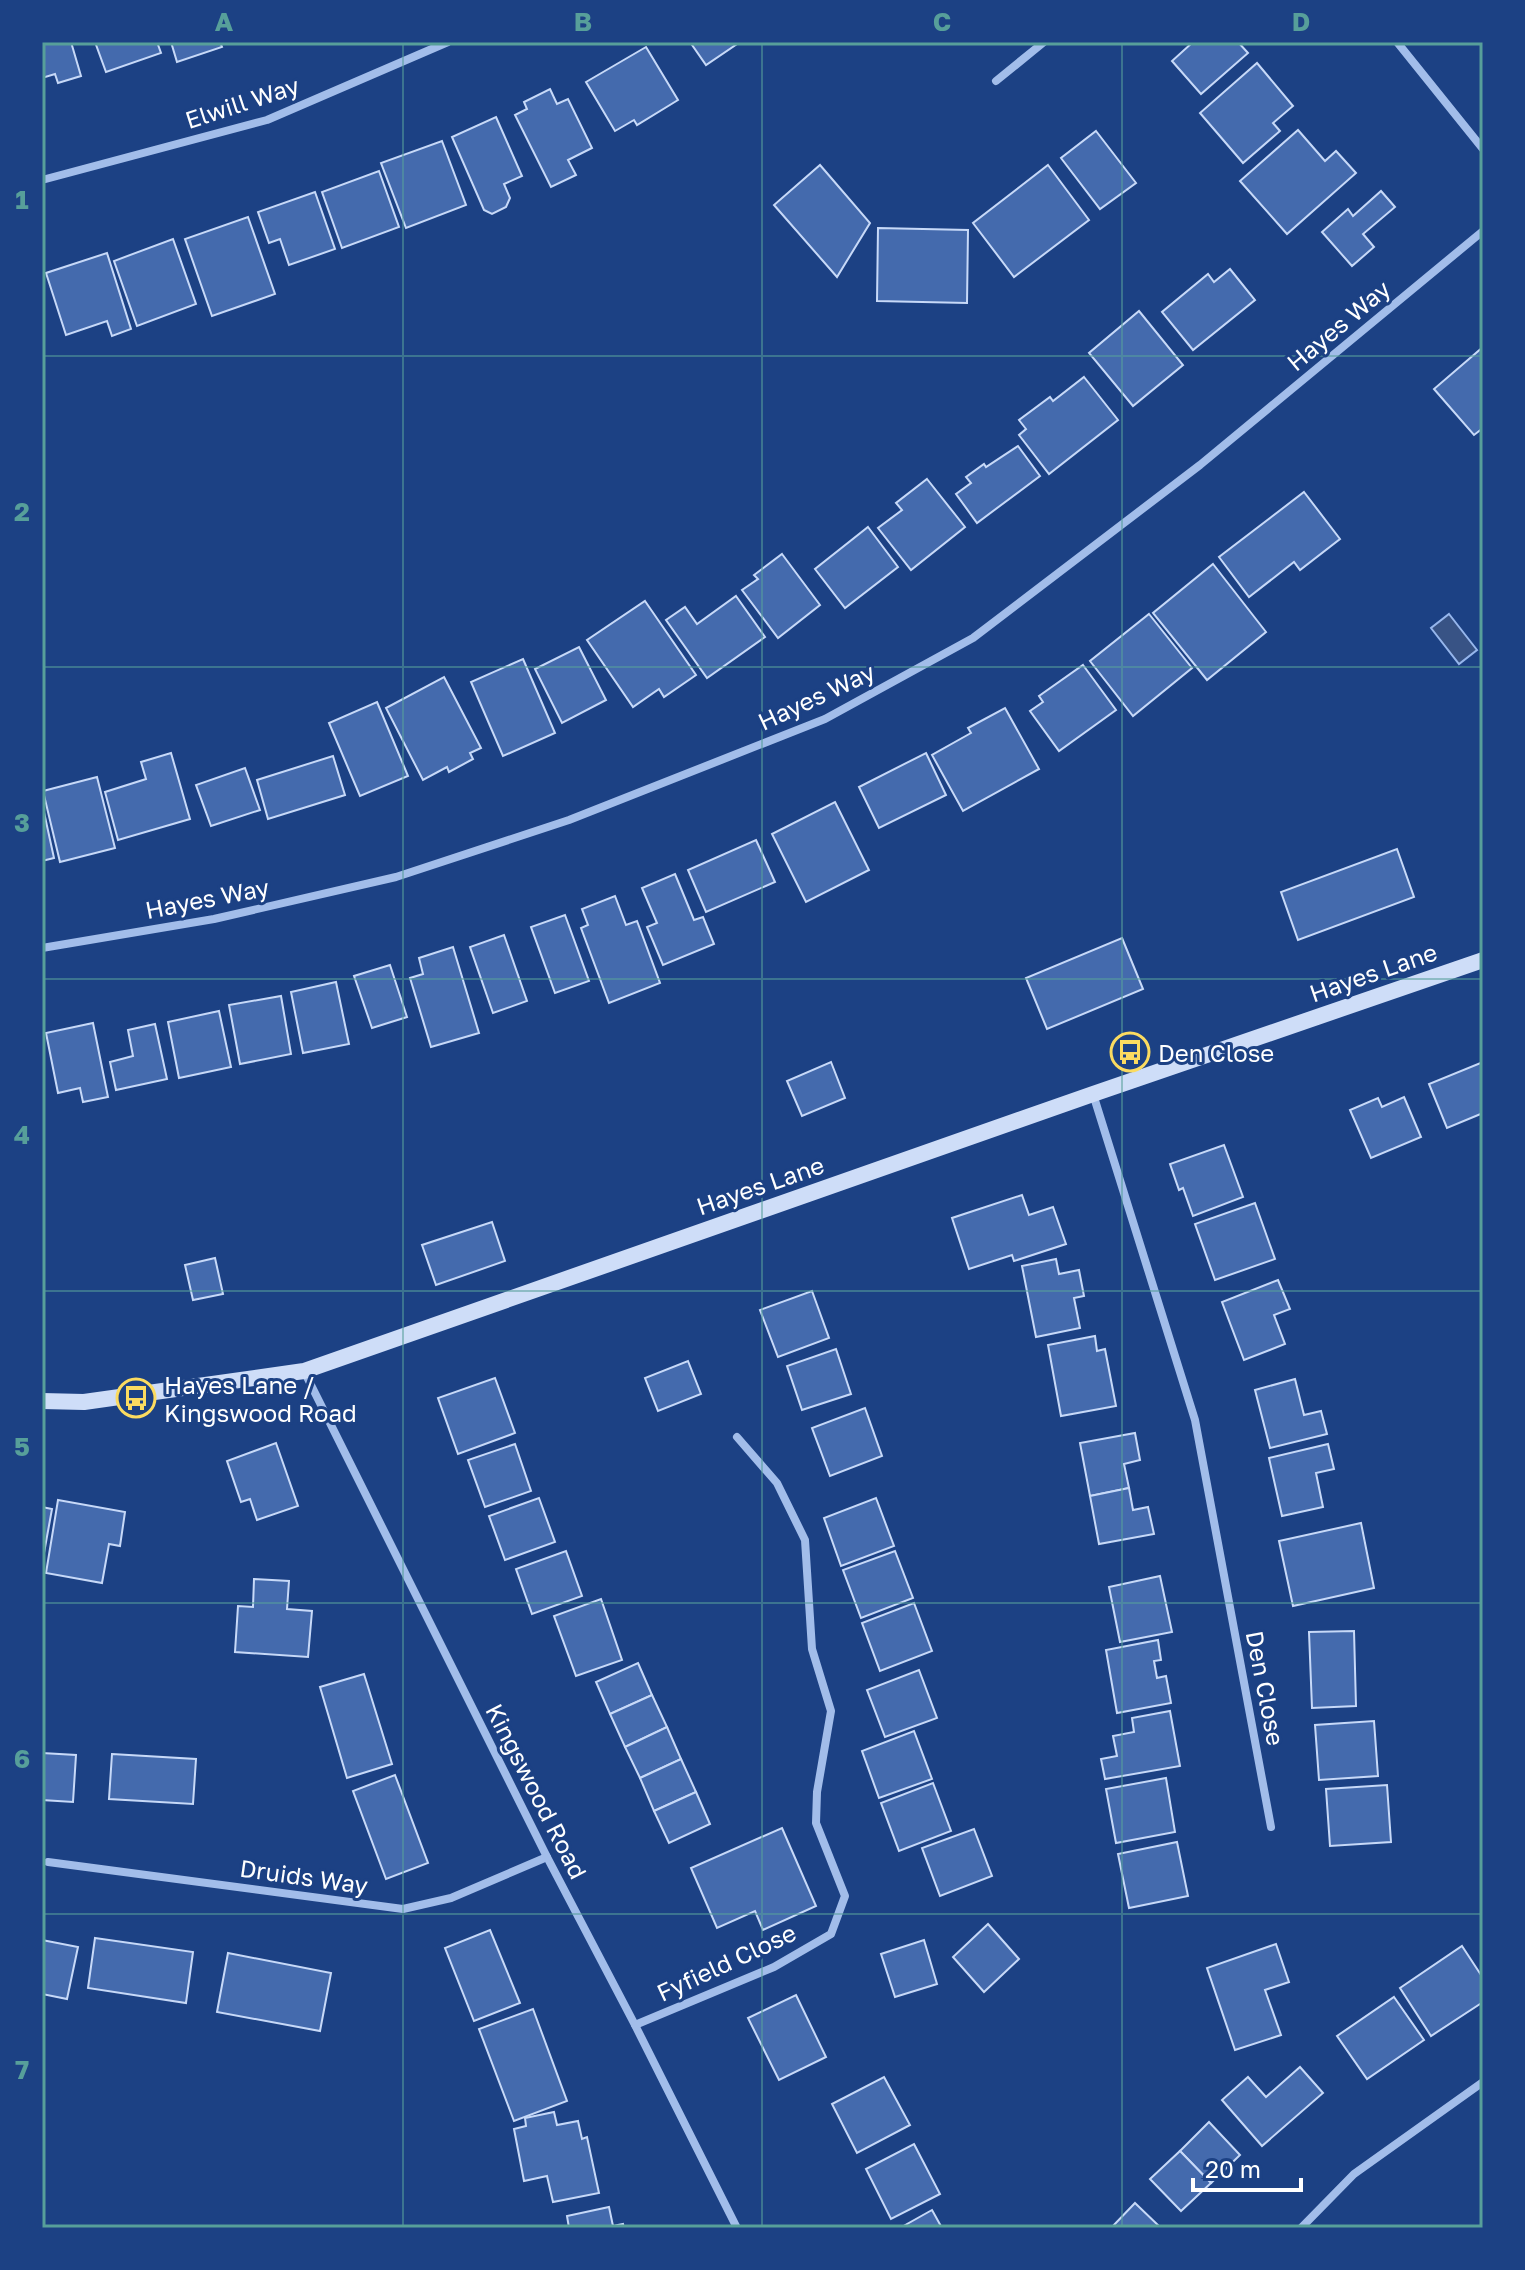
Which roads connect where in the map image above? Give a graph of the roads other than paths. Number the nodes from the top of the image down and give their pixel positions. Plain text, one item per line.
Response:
1 (448, 42) edge
2 (1044, 42) edge
3 (1397, 42) edge
4 (996, 81) dead end
5 (1483, 149) edge
6 (42, 180) edge
7 (1483, 231) edge
8 (42, 948) edge
9 (1483, 960) edge
10 (1093, 1094) junction
11 (304, 1371) junction
12 (42, 1401) edge
13 (737, 1437) dead end
14 (1271, 1827) dead end
15 (547, 1857) junction
16 (48, 1862) dead end
17 (635, 2025) junction
18 (1483, 2082) edge
19 (737, 2228) edge
20 (1301, 2228) edge

1 - 6 street, Elwill Way
2 - 4 street
3 - 5 street
7 - 8 street, Hayes Way
9 - 10 main road, Hayes Lane
10 - 11 main road, Hayes Lane
10 - 14 street, Den Close
11 - 12 main road, Hayes Lane
11 - 15 street, Kingswood Road
13 - 17 street, Fyfield Close
15 - 16 street, Druids Way
15 - 17 street, Kingswood Road
17 - 19 street, Kingswood Road
18 - 20 street

